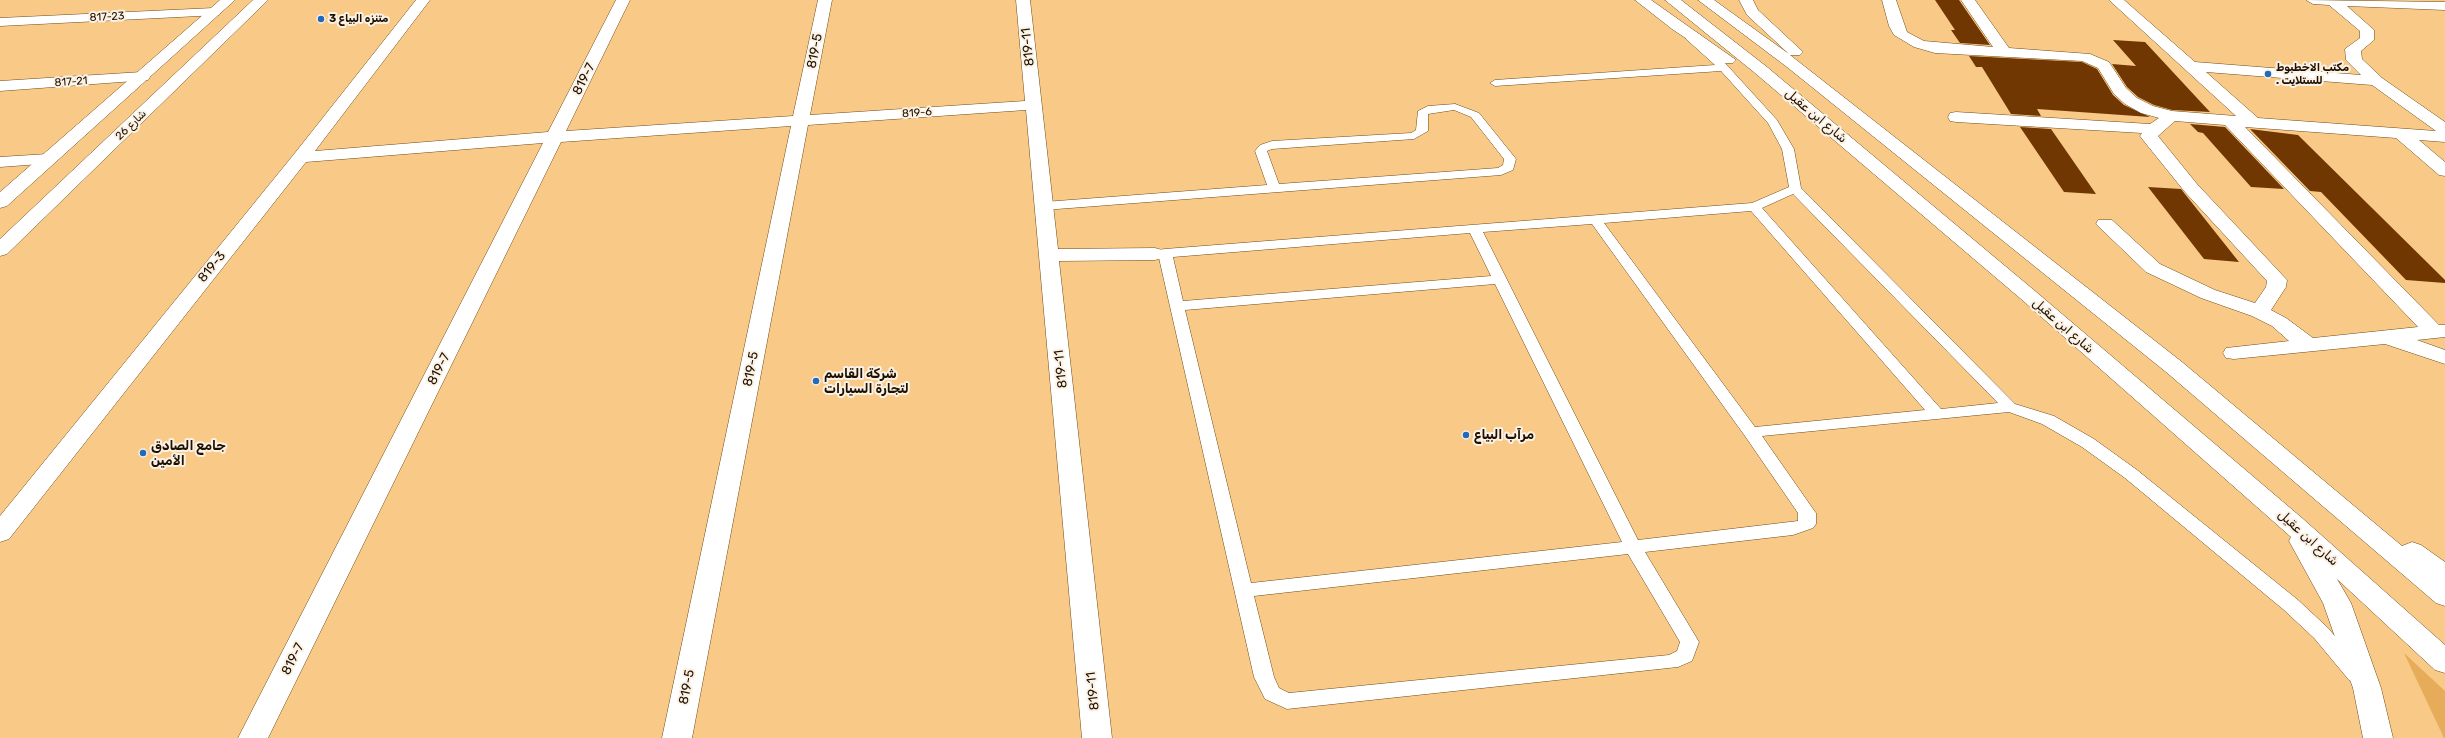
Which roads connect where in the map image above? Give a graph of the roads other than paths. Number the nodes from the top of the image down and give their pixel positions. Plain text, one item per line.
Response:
1 (228, 0) edge
2 (261, 0) edge
3 (423, 0) edge
4 (623, 0) edge
5 (825, 0) edge
6 (1023, 0) edge
7 (1642, 0) edge
8 (1672, 0) edge
9 (1705, 0) edge
10 (1738, 0) edge
11 (1889, 0) edge
12 (1968, 0) edge
13 (2116, 0) edge
14 (2313, 0) edge
15 (2333, 1) junction
16 (1749, 6) edge
17 (2445, 6) edge
18 (214, 12) junction
19 (0, 22) edge
20 (1677, 26) junction
21 (2004, 52) junction
22 (2189, 66) junction
23 (1724, 68) junction
24 (142, 77) junction
25 (2376, 81) junction
26 (1495, 83) dead end
27 (0, 86) edge
28 (1791, 95) junction
29 (1034, 105) junction
30 (2172, 116) junction
31 (1956, 117) dead end
32 (801, 120) junction
33 (2230, 121) junction
34 (2253, 122) junction
35 (2154, 129) junction
36 (2445, 130) edge
37 (2401, 134) junction
38 (555, 137) junction
39 (2445, 137) edge
40 (1895, 146) junction
41 (301, 157) junction
42 (48, 159) junction
43 (0, 162) edge
44 (2445, 171) edge
45 (1274, 188) junction
46 (1795, 189) junction
47 (0, 202) edge
48 (1044, 206) junction
49 (1754, 208) junction
50 (1596, 220) junction
51 (2105, 224) dead end
52 (1475, 230) junction
53 (0, 250) edge
54 (1160, 253) junction
55 (1049, 255) junction
56 (1500, 279) junction
57 (1178, 306) junction
58 (2258, 312) junction
59 (2439, 332) edge
60 (2384, 336) junction
61 (2308, 345) junction
62 (2234, 353) dead end
63 (2445, 357) edge
64 (2010, 407) junction
65 (1937, 414) junction
66 (1751, 432) junction
67 (2291, 466) junction
68 (2293, 524) junction
69 (0, 533) edge
70 (1633, 547) junction
71 (2445, 575) edge
72 (1244, 590) junction
73 (2445, 596) edge
74 (2445, 662) edge
75 (2367, 688) junction
76 (254, 738) edge
77 (677, 738) edge
78 (1097, 738) edge
79 (2378, 738) edge

1 - 18 street
2 - 53 street, شارع 26
3 - 41 street, 819-3
4 - 38 street, 819-7
5 - 32 street, 819-5
6 - 29 street, 819-11
7 - 20 street
8 - 28 street, شارع ابن عقيل
9 - 40 street, شارع ابن عقيل
10 - 16 street
11 - 21 street
12 - 21 street
13 - 22 street
14 - 15 street
15 - 17 street
15 - 25 street
16 - 40 street
18 - 19 street, 817-23
18 - 24 street
20 - 23 lane
20 - 28 street
21 - 30 street
22 - 25 street
22 - 34 street
23 - 26 lane
23 - 46 lane
24 - 27 street, 817-21
24 - 42 street
25 - 36 street
28 - 68 street, شارع ابن عقيل
29 - 32 street, 819-6
29 - 48 street, 819-11
30 - 33 street
30 - 35 street
31 - 35 street
32 - 38 street, 819-6
32 - 77 street, 819-5
33 - 34 street
33 - 59 street
34 - 37 street
35 - 58 street
37 - 39 street
37 - 44 street
38 - 41 street, 819-6
38 - 76 street, 819-7
40 - 67 street, شارع ابن عقيل
41 - 69 street, 819-3
42 - 43 street
42 - 47 street
45 - 45 lane
45 - 48 lane
46 - 49 lane
46 - 64 lane
48 - 55 street, 819-11
49 - 50 lane
49 - 65 lane
50 - 52 lane
50 - 66 lane
51 - 58 street
52 - 54 lane
52 - 56 lane
54 - 55 street
54 - 57 lane
55 - 78 street, 819-11
56 - 57 lane
56 - 70 lane
57 - 72 lane
58 - 61 street
59 - 60 street
60 - 61 street
60 - 63 street
61 - 62 street
64 - 65 lane
64 - 75 lane
65 - 66 lane
66 - 70 lane
67 - 71 street
67 - 73 street, شارع ابن عقيل
68 - 74 street, شارع ابن عقيل
68 - 75 street
70 - 72 lane
70 - 72 lane
75 - 79 street

